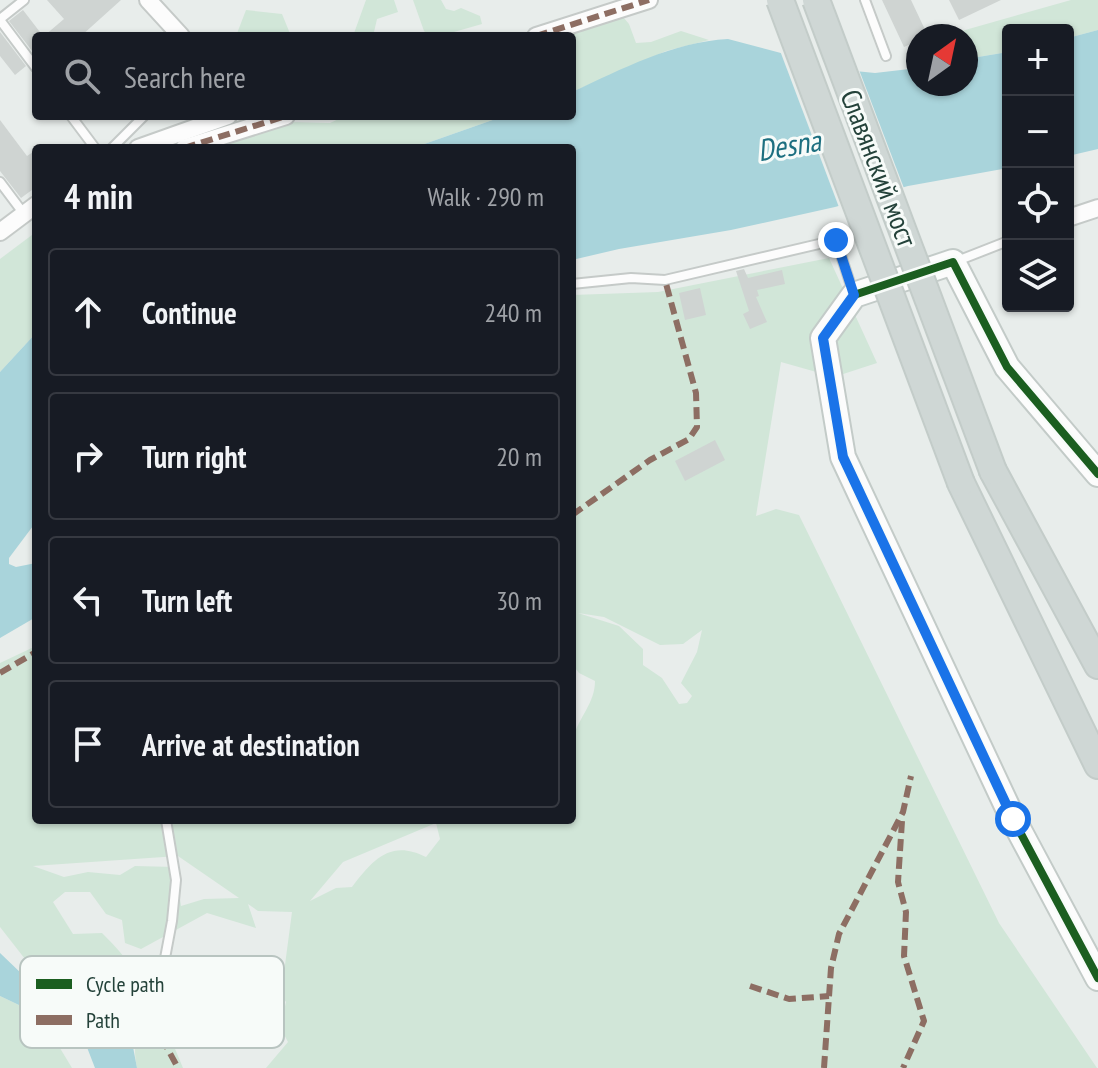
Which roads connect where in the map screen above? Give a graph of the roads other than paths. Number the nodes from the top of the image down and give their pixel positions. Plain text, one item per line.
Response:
1 (24, 0) edge
2 (148, 0) edge
3 (649, 0) edge
4 (780, 0) edge
5 (816, 0) edge
6 (865, 0) edge
7 (0, 19) edge
8 (177, 32) edge
9 (549, 32) edge
10 (886, 56) dead end
11 (32, 63) edge
12 (74, 120) edge
13 (140, 120) edge
14 (220, 120) edge
15 (273, 120) edge
16 (92, 144) edge
17 (116, 144) edge
18 (151, 144) edge
19 (197, 144) edge
20 (0, 182) edge
21 (1098, 208) edge
22 (30, 210) edge
23 (1074, 216) edge
24 (0, 232) edge
25 (1002, 243) edge
26 (953, 262) junction
27 (576, 284) edge
28 (854, 295) junction
29 (1098, 474) edge
30 (1098, 665) edge
31 (1098, 765) edge
32 (167, 824) edge
33 (165, 956) edge
34 (1098, 978) edge

1 - 7 lane
2 - 8 street
3 - 9 street
4 - 31 main road, Славянский мост, bridge
5 - 30 main road, Славянский мост, bridge
6 - 10 lane
7 - 11 lane
12 - 16 lane
13 - 17 lane
14 - 18 street
15 - 19 street
20 - 22 lane
21 - 23 street
22 - 24 street
25 - 26 lane
26 - 28 street
26 - 29 street
27 - 28 lane
28 - 34 street
32 - 33 lane

